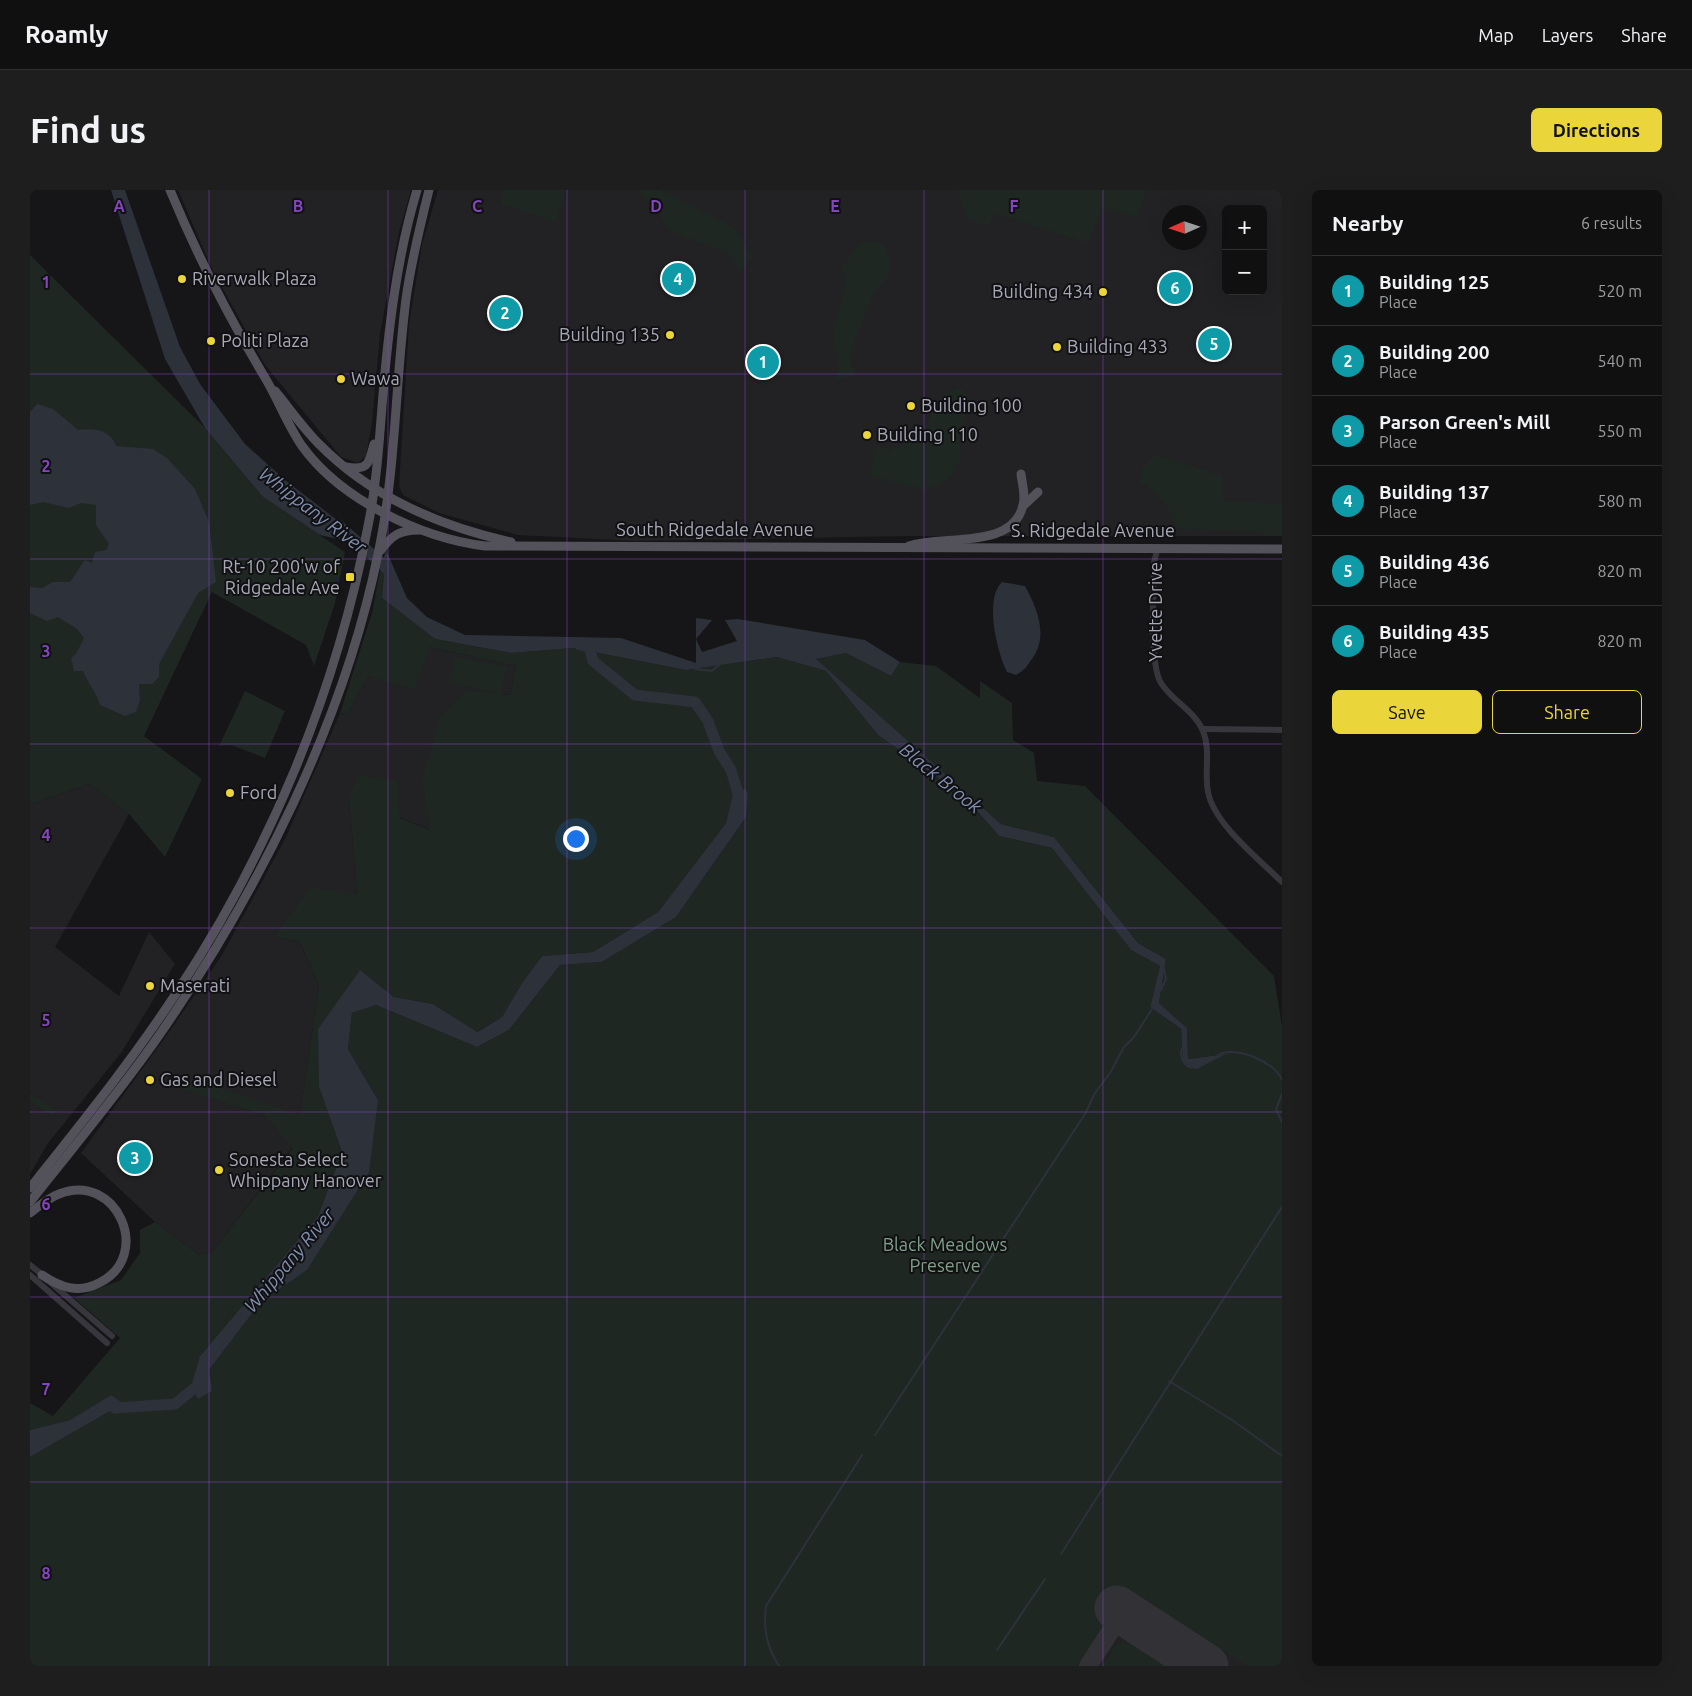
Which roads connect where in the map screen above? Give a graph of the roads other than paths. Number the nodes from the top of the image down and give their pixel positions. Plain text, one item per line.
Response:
1 (170, 190) edge
2 (417, 190) edge
3 (429, 190) edge
4 (266, 379) junction
5 (380, 430) junction
6 (343, 466) junction
7 (1022, 474) dead end
8 (374, 489) junction
9 (1038, 492) dead end
10 (387, 496) junction
11 (372, 506) junction
12 (1023, 506) junction
13 (385, 512) junction
14 (423, 530) junction
15 (526, 545) junction
16 (1158, 547) junction
17 (904, 548) junction
18 (1282, 549) edge
19 (379, 552) junction
20 (1203, 730) junction
21 (1282, 730) edge
22 (1282, 882) edge
23 (30, 1188) edge
24 (30, 1202) edge
25 (30, 1213) edge
26 (30, 1264) edge
27 (30, 1275) edge
28 (42, 1275) junction
29 (112, 1336) dead end
30 (107, 1342) dead end

1 - 4 main road
2 - 5 main road
3 - 10 main road
4 - 6 main road, South Ridgedale Avenue
4 - 11 main road, South Ridgedale Avenue
5 - 6 main road
5 - 8 main road
6 - 8 main road, South Ridgedale Avenue
7 - 12 main road
8 - 10 main road, South Ridgedale Avenue
8 - 11 main road
9 - 12 main road
10 - 13 main road
10 - 15 main road, South Ridgedale Avenue
11 - 13 main road, South Ridgedale Avenue
11 - 23 main road
12 - 17 main road
13 - 14 main road, South Ridgedale Avenue
13 - 19 main road
14 - 15 main road, South Ridgedale Avenue
14 - 19 main road
15 - 17 main road, South Ridgedale Avenue
16 - 17 main road, S. Ridgedale Avenue
16 - 18 main road, S. Ridgedale Avenue
16 - 20 street, Yvette Drive
19 - 24 main road
20 - 21 street
20 - 22 street
25 - 28 main road
26 - 28 street
27 - 30 street
28 - 29 street

